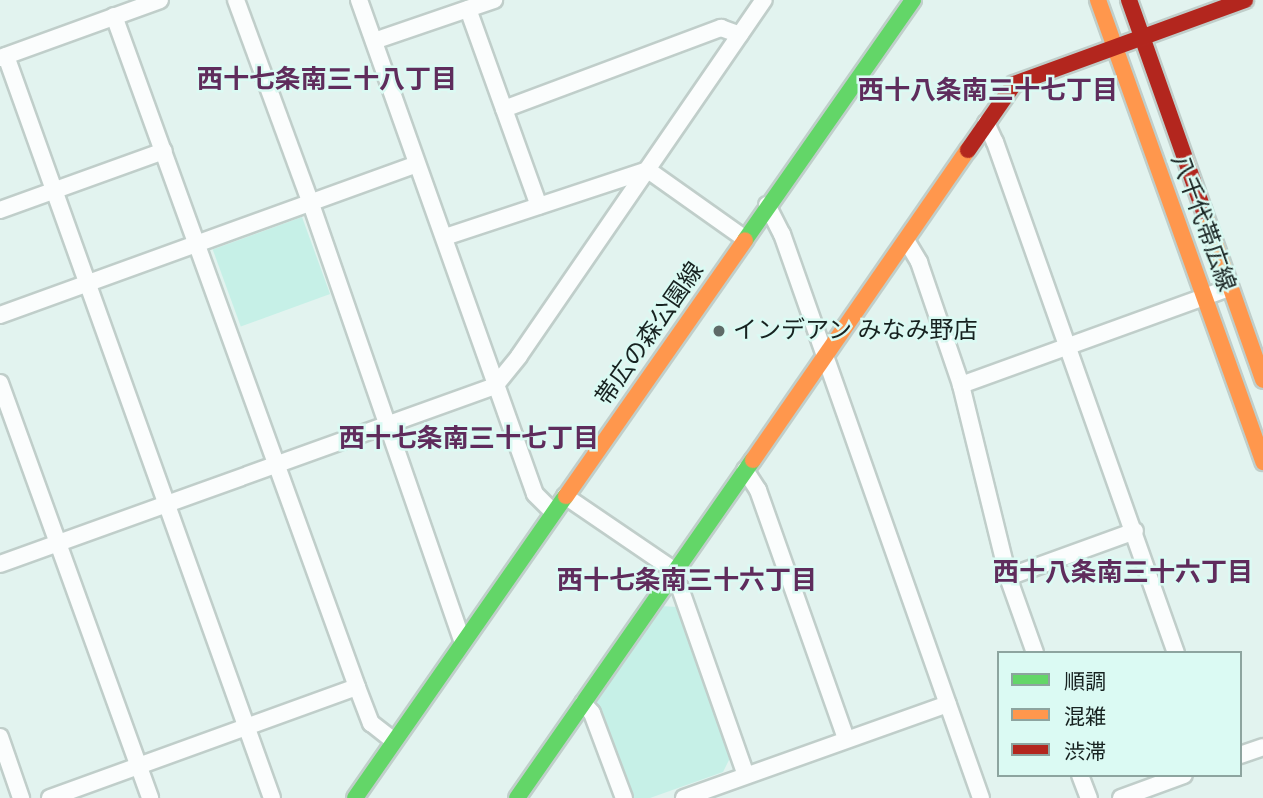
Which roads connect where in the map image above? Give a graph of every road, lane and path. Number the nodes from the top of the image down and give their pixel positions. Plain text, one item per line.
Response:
1 (160, 0) edge
2 (236, 0) edge
3 (359, 0) edge
4 (494, 0) edge
5 (764, 0) edge
6 (913, 0) edge
7 (1098, 0) edge
8 (1129, 0) edge
9 (1245, 0) edge
10 (1216, 5) edge
11 (468, 9) junction
12 (114, 16) junction
13 (740, 35) junction
14 (1143, 38) junction
15 (374, 41) junction
16 (1115, 48) junction
17 (3, 57) edge
18 (504, 109) junction
19 (986, 123) junction
20 (164, 151) junction
21 (416, 164) junction
22 (648, 170) junction
23 (56, 189) junction
24 (310, 201) junction
25 (767, 205) junction
26 (539, 206) junction
27 (0, 210) edge
28 (444, 237) junction
29 (744, 238) junction
30 (906, 240) junction
31 (197, 243) junction
32 (89, 281) junction
33 (1229, 288) junction
34 (1205, 296) junction
35 (0, 315) edge
36 (1069, 346) junction
37 (825, 353) junction
38 (1263, 380) edge
39 (0, 383) edge
40 (961, 385) junction
41 (495, 386) junction
42 (1237, 389) junction
43 (387, 426) junction
44 (1263, 462) edge
45 (279, 466) junction
46 (746, 470) junction
47 (565, 496) junction
48 (166, 505) junction
49 (553, 512) junction
50 (1135, 531) junction
51 (57, 544) junction
52 (0, 564) edge
53 (672, 576) junction
54 (1008, 577) junction
55 (463, 642) junction
56 (1034, 651) edge
57 (1172, 651) edge
58 (357, 687) junction
59 (583, 703) junction
60 (947, 704) junction
61 (245, 728) junction
62 (0, 737) edge
63 (846, 739) junction
64 (394, 741) junction
65 (1263, 747) edge
66 (1242, 754) edge
67 (138, 766) junction
68 (746, 775) junction
69 (1081, 777) edge
70 (1179, 777) edge
71 (361, 795) edge
72 (21, 798) edge
73 (50, 798) edge
74 (150, 798) edge
75 (272, 798) edge
76 (517, 798) edge
77 (624, 798) edge
78 (684, 798) edge
79 (981, 798) edge
80 (1089, 798) edge
81 (1121, 798) edge

1 - 12 street
2 - 24 street
3 - 15 street
4 - 11 street
5 - 13 street
6 - 25 main road, 帯広の森公園線
7 - 16 main road, 八千代帯広線
8 - 14 main road, 八千代帯広線
9 - 10 main road
10 - 14 main road
11 - 15 street
11 - 18 street
12 - 17 street
12 - 20 street
13 - 18 street
13 - 22 street
14 - 16 main road
14 - 33 main road, 八千代帯広線
15 - 21 street
16 - 19 main road
16 - 34 main road, 八千代帯広線
17 - 23 street
18 - 26 street
19 - 30 main road
19 - 36 street
20 - 23 street
20 - 31 street
21 - 24 street
21 - 28 street
22 - 26 street
22 - 29 street
22 - 41 street
23 - 27 street
23 - 32 street
24 - 31 street
24 - 43 street
25 - 29 main road, 帯広の森公園線
25 - 37 street
26 - 28 street
28 - 41 street
29 - 47 main road, 帯広の森公園線
30 - 37 main road
30 - 40 street
31 - 32 street
31 - 45 street
32 - 35 street
32 - 48 street
33 - 34 street
33 - 38 main road, 八千代帯広線
34 - 36 street
34 - 42 main road, 八千代帯広線
36 - 40 street
36 - 50 street
37 - 46 main road
37 - 60 street
38 - 42 street
39 - 51 street
40 - 54 street
41 - 43 street
41 - 49 street
42 - 44 main road, 八千代帯広線
43 - 45 street
43 - 55 street
45 - 48 street
45 - 58 street
46 - 53 main road
46 - 63 street
47 - 49 main road, 帯広の森公園線
47 - 53 street
48 - 51 street
48 - 61 street
49 - 55 main road, 帯広の森公園線
50 - 54 street
50 - 57 street
51 - 52 street
51 - 67 street
53 - 59 main road
53 - 68 street
54 - 56 street
55 - 64 main road, 帯広の森公園線
58 - 61 street
58 - 64 street
59 - 76 main road
59 - 77 street
60 - 63 street
60 - 79 street
61 - 67 street
61 - 75 street
62 - 72 street
63 - 68 street
64 - 71 main road, 帯広の森公園線
65 - 66 street
67 - 73 street
67 - 74 street
68 - 78 street
69 - 80 street
70 - 81 street

